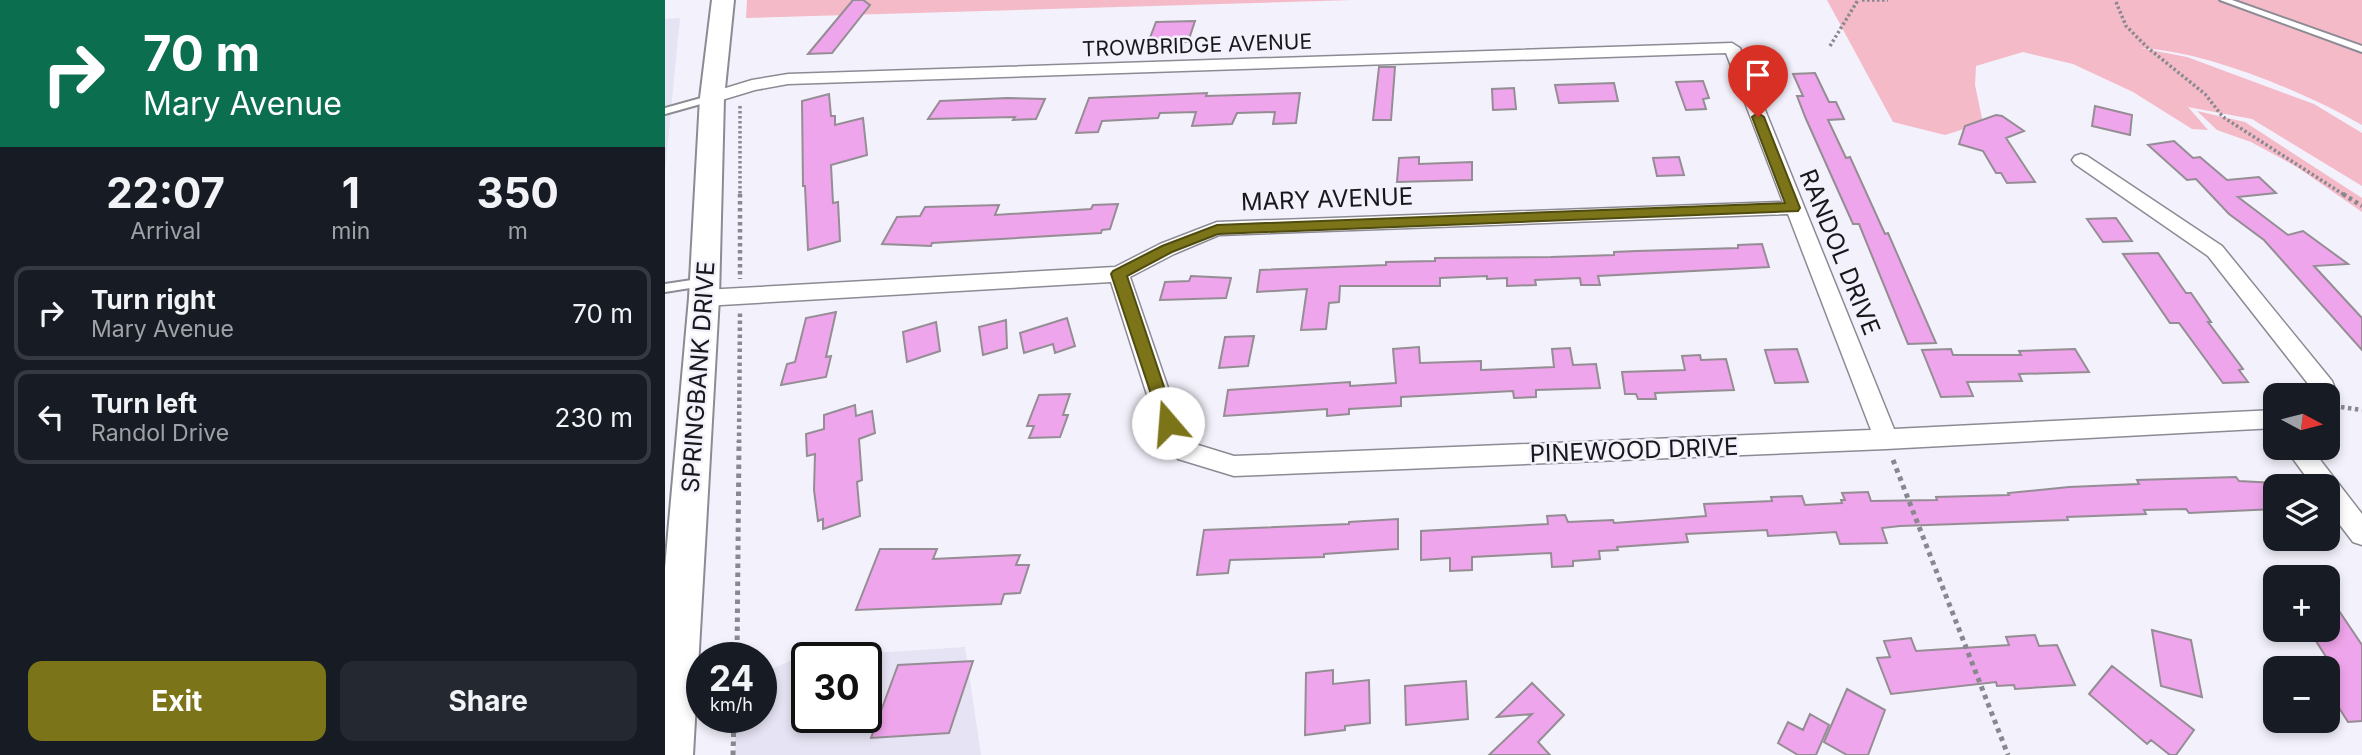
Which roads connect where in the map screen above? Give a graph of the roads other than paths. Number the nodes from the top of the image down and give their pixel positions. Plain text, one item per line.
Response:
1 (723, 0) edge
2 (2224, 0) edge
3 (2362, 49) edge
4 (1685, 50) joint
5 (726, 100) junction
6 (665, 111) edge
7 (2081, 160) dead end
8 (1794, 208) junction
9 (1119, 274) junction
10 (665, 288) edge
11 (705, 290) junction
12 (2321, 383) edge
13 (2263, 420) edge
14 (1886, 439) junction
15 (2306, 460) edge
16 (2317, 474) edge
17 (2340, 504) edge
18 (2362, 534) edge
19 (669, 750) edge

1 - 5 main road, SPRINGBANK DRIVE
2 - 3 lane
4 - 5 street, TROWBRIDGE AVENUE
4 - 8 street, RANDOL DRIVE
5 - 6 lane
5 - 11 main road, SPRINGBANK DRIVE
7 - 12 street
8 - 9 street, MARY AVENUE
8 - 14 street, RANDOL DRIVE
9 - 11 street, MARY AVENUE
9 - 14 street, PINEWOOD DRIVE
10 - 11 lane
11 - 19 main road, SPRINGBANK DRIVE
13 - 14 street, PINEWOOD DRIVE
15 - 16 street
17 - 18 street

